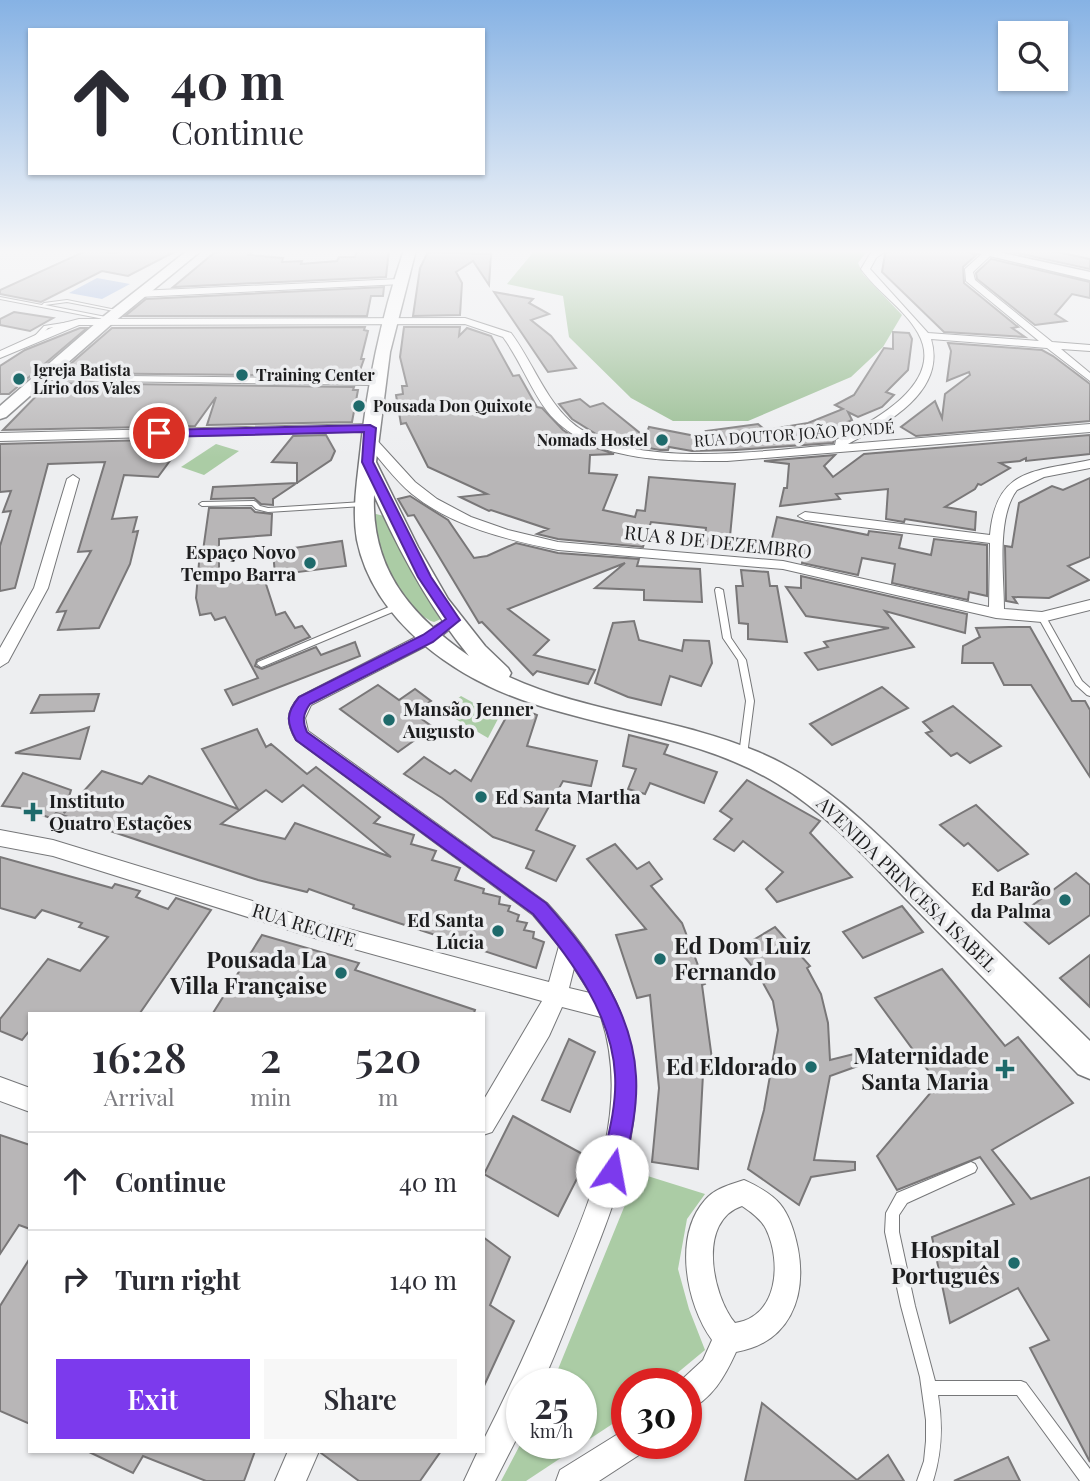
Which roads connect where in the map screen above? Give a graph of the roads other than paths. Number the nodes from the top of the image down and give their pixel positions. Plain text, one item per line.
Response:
1 (102, 319) edge
2 (109, 319) edge
3 (187, 319) edge
4 (913, 319) edge
5 (1017, 319) edge
6 (388, 322) junction
7 (926, 336) junction
8 (1049, 345) junction
9 (1090, 348) edge
10 (0, 355) edge
11 (1090, 378) edge
12 (41, 379) junction
13 (376, 382) junction
14 (0, 414) edge
15 (1090, 428) edge
16 (370, 434) junction
17 (0, 437) edge
18 (831, 447) junction
19 (367, 462) junction
20 (1090, 464) edge
21 (73, 479) dead end
22 (202, 504) dead end
23 (363, 510) junction
24 (391, 512) junction
25 (805, 516) dead end
26 (998, 540) junction
27 (719, 590) dead end
28 (401, 605) junction
29 (1090, 605) edge
30 (996, 613) junction
31 (1042, 617) junction
32 (453, 620) junction
33 (428, 638) junction
34 (0, 662) edge
35 (261, 664) dead end
36 (1090, 693) edge
37 (538, 698) junction
38 (743, 755) junction
39 (0, 838) edge
40 (570, 944) junction
41 (556, 996) junction
42 (608, 1009) junction
43 (1090, 1063) edge
44 (0, 1089) edge
45 (28, 1099) edge
46 (485, 1120) edge
47 (971, 1168) dead end
48 (728, 1338) junction
49 (534, 1368) edge
50 (702, 1381) edge
51 (929, 1388) junction
52 (506, 1427) edge
53 (303, 1453) edge
54 (611, 1455) edge
55 (290, 1481) edge
56 (479, 1481) edge
57 (571, 1481) edge
58 (925, 1481) edge
59 (1089, 1481) edge

1 - 10 street, RUA DOUTOR JOÃO PONDÉ
2 - 12 main road
3 - 6 street, RUA DOUTOR JOÃO PONDÉ
4 - 7 street
5 - 8 street
6 - 13 main road, AVENIDA PRINCESA ISABEL
6 - 18 street, RUA DOUTOR JOÃO PONDÉ
7 - 8 street
7 - 18 street
8 - 9 street
8 - 11 street
12 - 13 street
12 - 14 main road
13 - 16 main road, AVENIDA PRINCESA ISABEL
15 - 18 street, RUA DOUTOR JOÃO PONDÉ
16 - 17 street
16 - 19 main road, AVENIDA PRINCESA ISABEL
16 - 30 street, RUA 8 DE DEZEMBRO
19 - 23 main road, AVENIDA PRINCESA ISABEL
19 - 24 main road, AVENIDA PRINCESA ISABEL
20 - 26 street
21 - 34 street
22 - 23 lane
23 - 24 main road
23 - 28 main road, AVENIDA PRINCESA ISABEL
24 - 32 main road, AVENIDA PRINCESA ISABEL
25 - 26 street
26 - 30 street
27 - 38 lane
28 - 33 main road, AVENIDA PRINCESA ISABEL
28 - 35 lane
29 - 31 street, RUA 8 DE DEZEMBRO
30 - 31 street, RUA 8 DE DEZEMBRO
31 - 36 lane
32 - 33 street
32 - 37 main road, AVENIDA PRINCESA ISABEL
33 - 37 main road, AVENIDA PRINCESA ISABEL
33 - 40 street
37 - 38 main road, AVENIDA PRINCESA ISABEL
38 - 43 main road, AVENIDA PRINCESA ISABEL
39 - 41 street, RUA RECIFE
40 - 41 street
40 - 42 street
41 - 42 street, RUA RECIFE
41 - 46 street
42 - 49 street
44 - 45 street
47 - 51 lane
48 - 48 street
48 - 50 street
51 - 58 lane
51 - 59 lane
52 - 56 street
53 - 55 street
54 - 57 street

